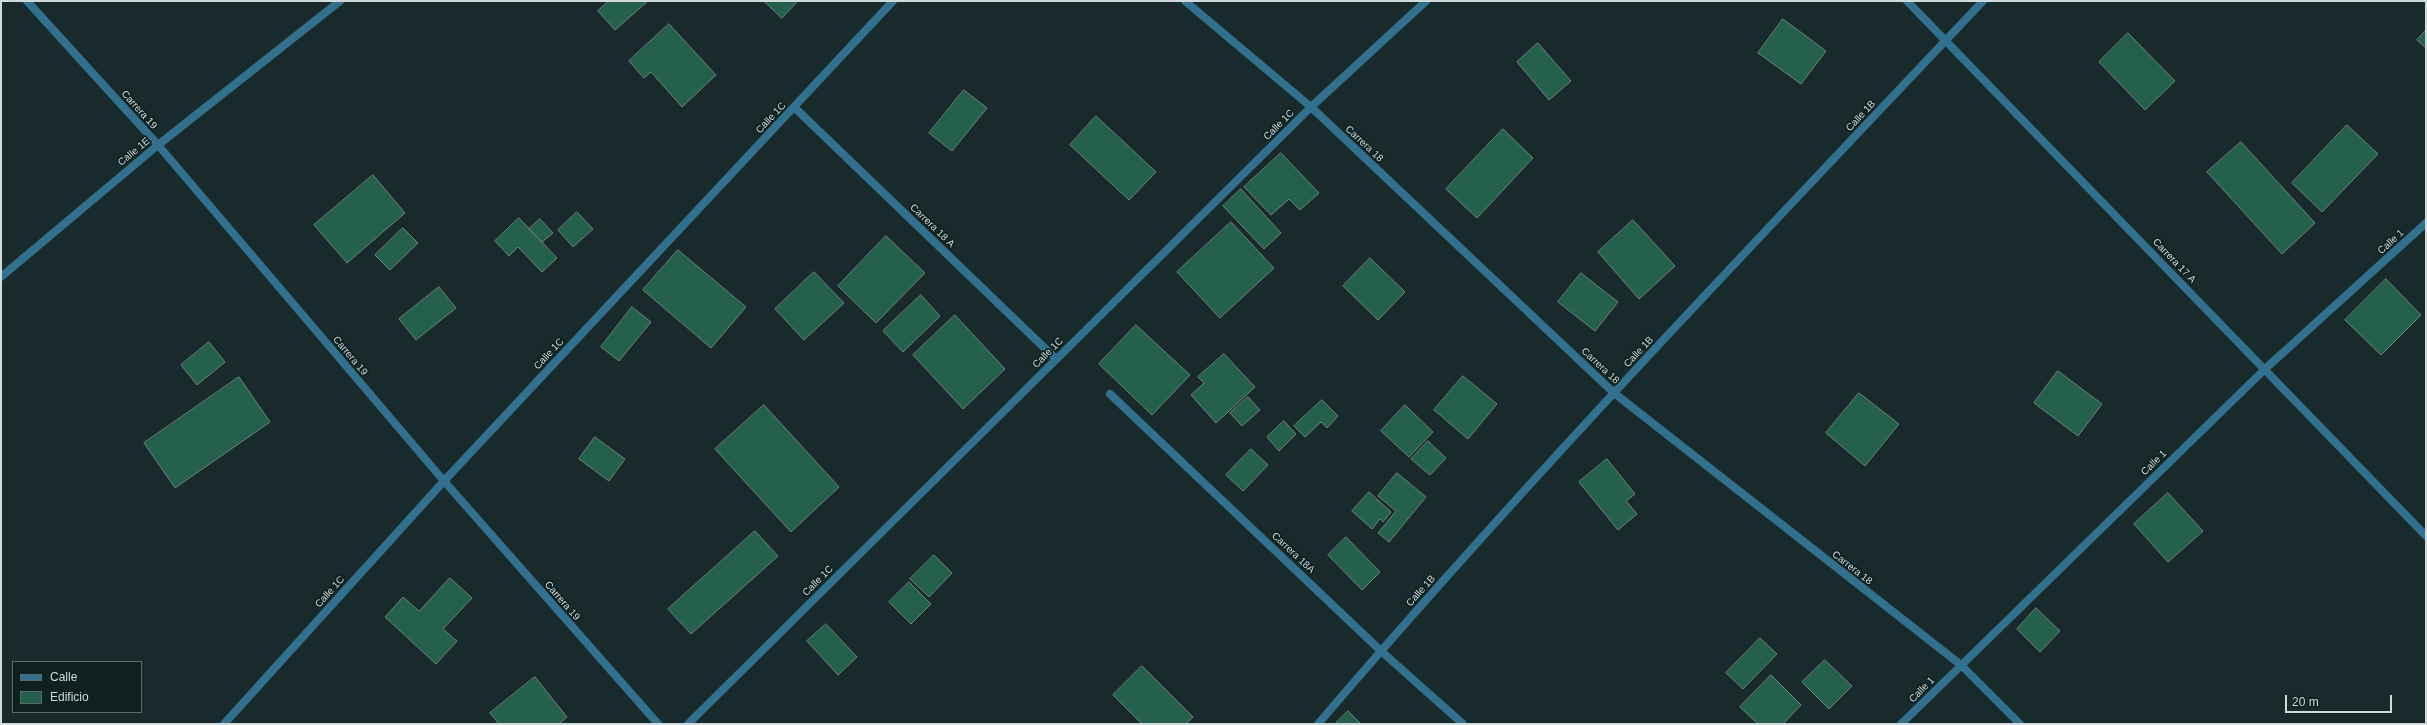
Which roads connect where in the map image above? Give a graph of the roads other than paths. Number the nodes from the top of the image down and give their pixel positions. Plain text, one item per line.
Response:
1 (27, 1) edge
2 (340, 1) edge
3 (893, 1) edge
4 (1185, 1) edge
5 (1426, 1) edge
6 (1907, 1) edge
7 (1983, 1) edge
8 (1945, 41) junction
9 (794, 107) junction
10 (1311, 107) junction
11 (158, 145) junction
12 (2426, 223) edge
13 (1, 277) edge
14 (1056, 359) junction
15 (2265, 369) junction
16 (1614, 393) junction
17 (1110, 394) dead end
18 (444, 481) junction
19 (2426, 536) edge
20 (1381, 650) junction
21 (1961, 665) junction
22 (224, 724) edge
23 (658, 724) edge
24 (688, 724) edge
25 (1318, 724) edge
26 (1463, 724) edge
27 (1901, 724) edge
28 (2020, 724) edge

1 - 11 street, Carrera 19
2 - 11 street, Calle 1E
3 - 9 street, Calle 1C
4 - 10 street, Carrera 18
5 - 10 street, Calle 1C
6 - 8 street, Carrera 17 A
7 - 8 street, Calle 1B
8 - 15 street, Carrera 17 A
8 - 16 street, Calle 1B
9 - 14 street, Carrera 18 A
9 - 18 street, Calle 1C
10 - 14 street, Calle 1C
10 - 16 street, Carrera 18
11 - 13 street, Calle 1E
11 - 18 street, Carrera 19
12 - 15 street, Calle 1
14 - 24 street, Calle 1C
15 - 19 street, Carrera 17 A
15 - 21 street, Calle 1
16 - 20 street, Calle 1B
16 - 21 street, Carrera 18
17 - 20 street, Carrera 18A
18 - 22 street, Calle 1C
18 - 23 street, Carrera 19
20 - 25 street, Calle 1B
20 - 26 street, Carrera 18A
21 - 27 street, Calle 1
21 - 28 street, Carrera 18

